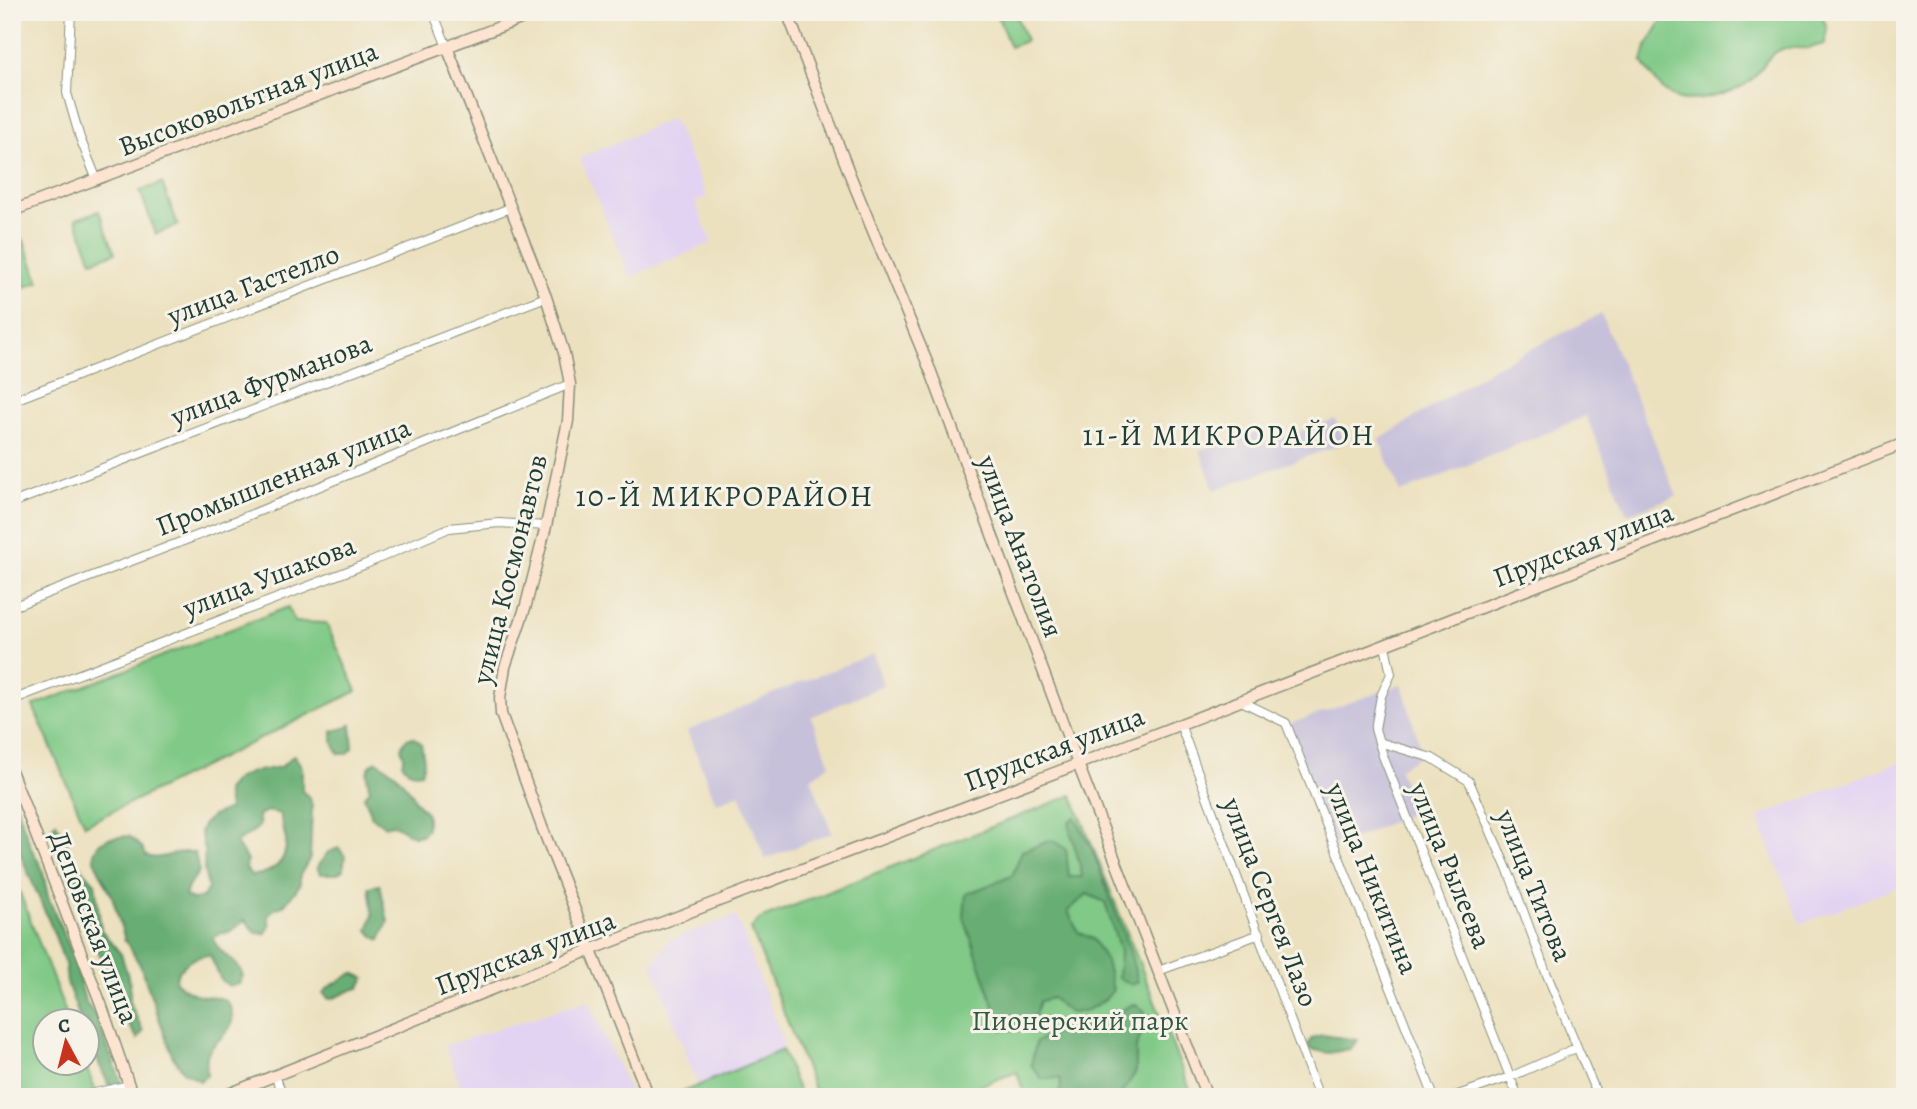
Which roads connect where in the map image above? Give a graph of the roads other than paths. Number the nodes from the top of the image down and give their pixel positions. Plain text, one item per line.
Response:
1 (71, 12) edge
2 (433, 12) edge
3 (539, 12) edge
4 (787, 12) edge
5 (446, 47) junction
6 (97, 180) junction
7 (510, 208) junction
8 (12, 211) edge
9 (546, 296) junction
10 (570, 384) junction
11 (12, 401) edge
12 (1905, 443) edge
13 (12, 503) edge
14 (546, 526) junction
15 (12, 607) edge
16 (1385, 646) junction
17 (12, 700) edge
18 (1241, 701) junction
19 (1180, 724) junction
20 (1379, 742) junction
21 (1078, 764) junction
22 (12, 773) edge
23 (1259, 934) junction
24 (590, 950) junction
25 (1158, 971) junction
26 (1576, 1048) junction
27 (275, 1075) junction
28 (1510, 1077) junction
29 (129, 1085) junction
30 (78, 1097) edge
31 (133, 1097) edge
32 (221, 1097) edge
33 (284, 1097) edge
34 (649, 1097) edge
35 (1207, 1097) edge
36 (1319, 1097) edge
37 (1434, 1097) edge
38 (1452, 1097) edge
39 (1518, 1097) edge
40 (1598, 1097) edge

1 - 6 street
2 - 5 street
3 - 5 street, Высоковольтная улица
4 - 21 street, улица Анатолия
5 - 6 street, Высоковольтная улица
5 - 7 street, улица Космонавтов
6 - 8 street, Высоковольтная улица
7 - 9 street, улица Космонавтов
7 - 11 street, улица Гастелло
9 - 10 street, улица Космонавтов
9 - 13 street, улица Фурманова
10 - 14 street, улица Космонавтов
10 - 15 street, Промышленная улица
12 - 16 street, Прудская улица
14 - 17 street, улица Ушакова
14 - 24 street, улица Космонавтов
16 - 18 street, Прудская улица
16 - 20 street, улица Рылеева
18 - 19 street, Прудская улица
18 - 37 street, улица Никитина
19 - 21 street, Прудская улица
19 - 23 street, улица Сергея Лазо
20 - 26 street, улица Титова
20 - 28 street, улица Рылеева
21 - 24 street, Прудская улица
21 - 25 street, улица Анатолия
22 - 29 street, Деповская улица
23 - 25 street
23 - 36 street, улица Сергея Лазо
24 - 27 street, Прудская улица
24 - 34 street, улица Космонавтов
25 - 35 street, улица Анатолия
26 - 28 street
26 - 40 street, улица Титова
27 - 32 street, Прудская улица
27 - 33 street
28 - 38 street
28 - 39 street, улица Рылеева
29 - 30 street
29 - 31 street, Деповская улица

